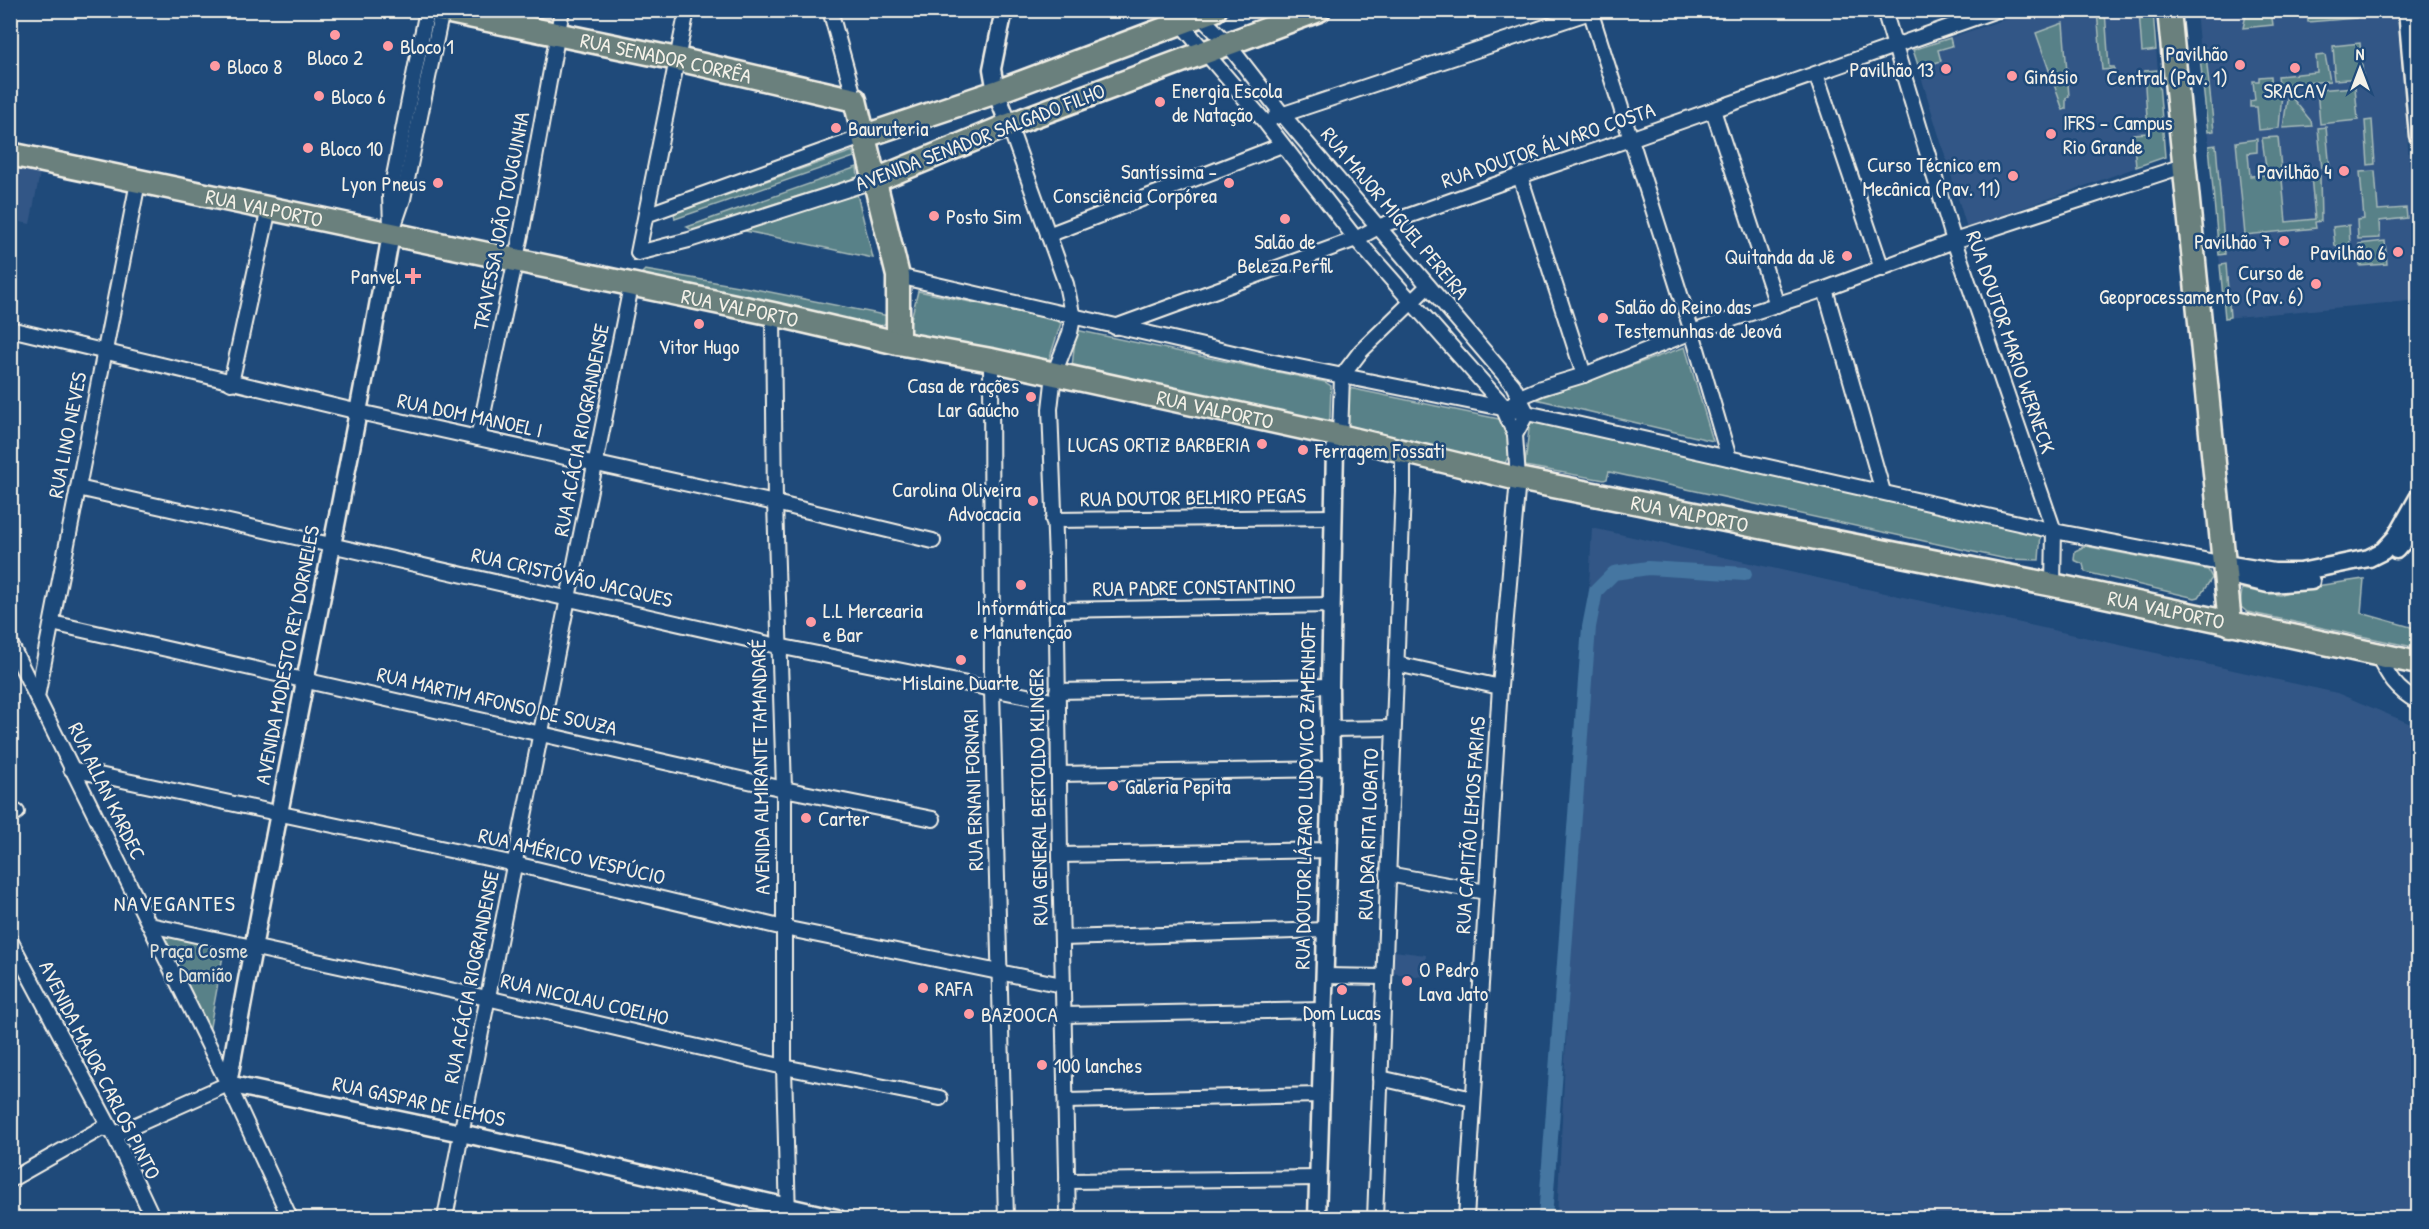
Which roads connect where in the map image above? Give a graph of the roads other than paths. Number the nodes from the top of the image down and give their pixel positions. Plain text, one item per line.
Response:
1 (427, 10) edge
2 (562, 10) edge
3 (687, 10) edge
4 (830, 10) edge
5 (1004, 10) edge
6 (1319, 10) edge
7 (1884, 10) edge
8 (1996, 10) edge
9 (2169, 10) edge
10 (2407, 10) edge
11 (441, 11) edge
12 (1590, 11) edge
13 (1192, 14) edge
14 (558, 35) junction
15 (1895, 46) junction
16 (1217, 47) junction
17 (677, 59) junction
18 (1816, 74) junction
19 (996, 92) junction
20 (855, 100) junction
21 (1713, 110) junction
22 (1282, 114) junction
23 (1265, 122) junction
24 (1008, 124) junction
25 (865, 136) junction
26 (2418, 136) edge
27 (1630, 140) junction
28 (1282, 145) junction
29 (10, 154) edge
30 (2183, 166) junction
31 (1520, 176) junction
32 (876, 180) junction
33 (138, 182) junction
34 (269, 208) junction
35 (646, 215) junction
36 (1380, 226) junction
37 (391, 234) junction
38 (1048, 235) junction
39 (1356, 239) junction
40 (1954, 241) junction
41 (515, 261) junction
42 (1882, 269) junction
43 (898, 276) junction
44 (631, 286) junction
45 (1428, 286) junction
46 (1825, 289) junction
47 (1411, 303) junction
48 (1777, 304) junction
49 (773, 314) junction
50 (1073, 318) junction
51 (1115, 327) junction
52 (10, 329) edge
53 (1692, 333) junction
54 (898, 343) junction
55 (104, 352) junction
56 (991, 360) junction
57 (1054, 374) junction
58 (1584, 375) junction
59 (1342, 376) junction
60 (231, 382) junction
61 (1520, 397) junction
62 (1505, 410) junction
63 (359, 412) junction
64 (1527, 413) junction
65 (1515, 435) junction
66 (1340, 436) junction
67 (478, 438) junction
68 (1403, 451) junction
69 (1729, 458) junction
70 (595, 465) junction
71 (1518, 479) junction
72 (78, 488) junction
73 (1883, 492) junction
74 (2418, 498) edge
75 (775, 503) junction
76 (1334, 517) junction
77 (1053, 520) junction
78 (2418, 525) edge
79 (2054, 531) junction
80 (933, 541) dead end
81 (2398, 542) junction
82 (332, 545) junction
83 (2226, 569) junction
84 (2053, 585) junction
85 (569, 598) junction
86 (1332, 605) junction
87 (1057, 610) junction
88 (52, 623) junction
89 (2230, 624) junction
90 (10, 643) edge
91 (778, 646) junction
92 (2377, 654) junction
93 (2418, 663) edge
94 (1397, 664) junction
95 (306, 680) junction
96 (1330, 686) junction
97 (1500, 687) junction
98 (992, 690) junction
99 (37, 697) junction
100 (1057, 697) junction
101 (2418, 702) edge
102 (1393, 728) junction
103 (1331, 729) junction
104 (542, 732) junction
105 (71, 768) junction
106 (1331, 768) junction
107 (1059, 774) junction
108 (784, 789) junction
109 (279, 812) junction
110 (933, 819) dead end
111 (1328, 850) junction
112 (1060, 855) junction
113 (515, 864) junction
114 (1388, 874) junction
115 (1486, 892) junction
116 (150, 925) junction
117 (784, 928) junction
118 (1326, 930) junction
119 (1062, 938) junction
120 (10, 940) edge
121 (252, 948) junction
122 (999, 974) junction
123 (1325, 976) junction
124 (1384, 977) junction
125 (1062, 986) junction
126 (487, 998) junction
127 (1323, 1011) junction
128 (1063, 1015) junction
129 (784, 1067) junction
130 (1380, 1078) junction
131 (228, 1084) junction
132 (1321, 1095) junction
133 (940, 1098) dead end
134 (1473, 1099) junction
135 (1066, 1101) junction
136 (110, 1130) junction
137 (461, 1133) junction
138 (1318, 1178) junction
139 (10, 1180) edge
140 (1067, 1181) junction
141 (788, 1213) edge
142 (153, 1218) edge
143 (290, 1218) edge
144 (445, 1218) edge
145 (837, 1218) edge
146 (1006, 1218) edge
147 (1068, 1218) edge
148 (1317, 1218) edge
149 (1375, 1218) edge
150 (1466, 1218) edge

1 - 37 street
2 - 14 street, TRAVESSA JOÃO TOUGUINHA
3 - 17 street
4 - 20 street
5 - 19 street
6 - 16 main road, AVENIDA SENADOR SALGADO FILHO
7 - 15 street, RUA DOUTOR MARIO WERNECK
8 - 15 street, RUA DOUTOR ÁLVARO COSTA
9 - 30 main road
10 - 26 street
11 - 14 main road, RUA SENADOR CORRÊA
11 - 37 street
12 - 22 street
12 - 27 street
13 - 16 street
13 - 16 street
13 - 19 main road, AVENIDA SENADOR SALGADO FILHO
14 - 17 main road, RUA SENADOR CORRÊA
14 - 41 street, TRAVESSA JOÃO TOUGUINHA
15 - 18 street, RUA DOUTOR ÁLVARO COSTA
15 - 40 street, RUA DOUTOR MARIO WERNECK
16 - 22 street, RUA MAJOR MIGUEL PEREIRA
16 - 23 street, RUA MAJOR MIGUEL PEREIRA
16 - 24 main road, AVENIDA SENADOR SALGADO FILHO
17 - 20 main road, RUA SENADOR CORRÊA
17 - 35 street
18 - 21 street, RUA DOUTOR ÁLVARO COSTA
18 - 42 street
19 - 24 street
19 - 25 main road, AVENIDA SENADOR SALGADO FILHO
20 - 25 main road
21 - 27 street, RUA DOUTOR ÁLVARO COSTA
21 - 48 street
22 - 23 street
22 - 36 street, RUA MAJOR MIGUEL PEREIRA
23 - 28 street, RUA MAJOR MIGUEL PEREIRA
24 - 32 main road, AVENIDA SENADOR SALGADO FILHO
24 - 38 street
25 - 32 main road
25 - 35 street, AVENIDA SENADOR SALGADO FILHO
27 - 31 street, RUA DOUTOR ÁLVARO COSTA
27 - 53 street
28 - 38 street
28 - 39 street, RUA MAJOR MIGUEL PEREIRA
29 - 33 main road, RUA VALPORTO
30 - 40 street
30 - 83 main road
31 - 36 street, RUA DOUTOR ÁLVARO COSTA
31 - 58 street
32 - 35 street, AVENIDA SENADOR SALGADO FILHO
32 - 43 main road
33 - 34 main road, RUA VALPORTO
33 - 55 street, RUA LINO NEVES
34 - 37 main road, RUA VALPORTO
34 - 60 street
36 - 39 street, RUA DOUTOR ÁLVARO COSTA
36 - 45 street, RUA MAJOR MIGUEL PEREIRA
37 - 41 main road, RUA VALPORTO
37 - 63 street, AVENIDA MODESTO REY DORNELES
38 - 50 street
39 - 47 street, RUA MAJOR MIGUEL PEREIRA
39 - 51 street, RUA DOUTOR ÁLVARO COSTA
40 - 42 street
40 - 79 street, RUA DOUTOR MARIO WERNECK
41 - 44 main road, RUA VALPORTO
41 - 67 street, TRAVESSA JOÃO TOUGUINHA
42 - 46 street
43 - 50 street
43 - 54 main road
44 - 49 main road, RUA VALPORTO
44 - 70 street, RUA ACÁCIA RIOGRANDENSE
45 - 47 street
45 - 61 street, RUA MAJOR MIGUEL PEREIRA
46 - 48 street
46 - 73 street
47 - 59 street
47 - 62 street, RUA MAJOR MIGUEL PEREIRA
48 - 53 street
49 - 54 main road, RUA VALPORTO
49 - 75 street, AVENIDA ALMIRANTE TAMANDARÉ
50 - 51 street
50 - 57 street, RUA GENERAL BERTOLDO KLINGER
51 - 59 street
52 - 55 street, RUA DOM MANOEL I
53 - 58 street
53 - 69 street
54 - 56 main road, RUA VALPORTO
55 - 60 street, RUA DOM MANOEL I
55 - 72 street, RUA LINO NEVES
56 - 57 main road, RUA VALPORTO
56 - 98 street, RUA ERNANI FORNARI
57 - 66 main road, RUA VALPORTO
57 - 77 street, RUA GENERAL BERTOLDO KLINGER
58 - 61 street
59 - 62 street
59 - 66 street, RUA DOUTOR LÁZARO LUDOVICO ZAMENHOFF
60 - 63 street, RUA DOM MANOEL I
61 - 62 street
61 - 64 street, RUA MAJOR MIGUEL PEREIRA
62 - 64 street
62 - 65 street, RUA CAPITÃO LEMOS FARIAS
63 - 67 street, RUA DOM MANOEL I
63 - 82 street, AVENIDA MODESTO REY DORNELES
64 - 65 street
64 - 69 street
65 - 71 street, RUA CAPITÃO LEMOS FARIAS
66 - 68 main road, RUA VALPORTO
66 - 76 street, RUA DOUTOR LÁZARO LUDOVICO ZAMENHOFF
67 - 70 street, RUA DOM MANOEL I
68 - 71 main road, RUA VALPORTO
68 - 94 street, RUA DRA RITA LOBATO
69 - 73 street
70 - 75 street, RUA DOM MANOEL I
70 - 85 street, RUA ACÁCIA RIOGRANDENSE
71 - 84 main road, RUA VALPORTO
71 - 97 street, RUA CAPITÃO LEMOS FARIAS
72 - 82 street, RUA CRISTÓVÃO JACQUES
72 - 88 street, RUA LINO NEVES
73 - 79 street
74 - 81 street
75 - 80 street, RUA DOM MANOEL I
75 - 91 street, AVENIDA ALMIRANTE TAMANDARÉ
76 - 77 street, RUA DOUTOR BELMIRO PEGAS
76 - 86 street, RUA DOUTOR LÁZARO LUDOVICO ZAMENHOFF
77 - 87 street, RUA GENERAL BERTOLDO KLINGER
78 - 81 street
79 - 83 street
79 - 84 street, RUA DOUTOR MARIO WERNECK
81 - 83 street
82 - 85 street, RUA CRISTÓVÃO JACQUES
82 - 95 street, AVENIDA MODESTO REY DORNELES
83 - 89 main road
84 - 89 main road, RUA VALPORTO
85 - 91 street, RUA CRISTÓVÃO JACQUES
85 - 104 street, RUA ACÁCIA RIOGRANDENSE
86 - 87 street, RUA PADRE CONSTANTINO
86 - 96 street, RUA DOUTOR LÁZARO LUDOVICO ZAMENHOFF
87 - 100 street, RUA GENERAL BERTOLDO KLINGER
88 - 95 street, RUA MARTIM AFONSO DE SOUZA
88 - 99 street, RUA LINO NEVES
89 - 92 main road, RUA VALPORTO
90 - 99 street, RUA ALLAN KARDEC
91 - 98 street, RUA CRISTÓVÃO JACQUES
91 - 108 street, AVENIDA ALMIRANTE TAMANDARÉ
92 - 93 main road, RUA VALPORTO
92 - 101 street
94 - 97 street
94 - 102 street, RUA DRA RITA LOBATO
95 - 104 street, RUA MARTIM AFONSO DE SOUZA
95 - 109 street, AVENIDA MODESTO REY DORNELES
96 - 100 street, RUA CRISTÓVÃO JACQUES
96 - 103 street, RUA DOUTOR LÁZARO LUDOVICO ZAMENHOFF
97 - 115 street, RUA CAPITÃO LEMOS FARIAS
98 - 100 street, RUA CRISTÓVÃO JACQUES
98 - 122 street, RUA ERNANI FORNARI
99 - 105 street, RUA ALLAN KARDEC
100 - 107 street, RUA GENERAL BERTOLDO KLINGER
102 - 103 street
102 - 114 street, RUA DRA RITA LOBATO
103 - 106 street, RUA DOUTOR LÁZARO LUDOVICO ZAMENHOFF
104 - 108 street, RUA MARTIM AFONSO DE SOUZA
104 - 113 street, RUA ACÁCIA RIOGRANDENSE
105 - 109 street, RUA AMÉRICO VESPÚCIO
105 - 116 street, RUA ALLAN KARDEC
106 - 107 street
106 - 111 street, RUA DOUTOR LÁZARO LUDOVICO ZAMENHOFF
107 - 112 street, RUA GENERAL BERTOLDO KLINGER
108 - 110 street, RUA MARTIM AFONSO DE SOUZA
108 - 117 street, AVENIDA ALMIRANTE TAMANDARÉ
109 - 113 street, RUA AMÉRICO VESPÚCIO
109 - 121 street, AVENIDA MODESTO REY DORNELES
111 - 112 street
111 - 118 street, RUA DOUTOR LÁZARO LUDOVICO ZAMENHOFF
112 - 119 street, RUA GENERAL BERTOLDO KLINGER
113 - 117 street, RUA AMÉRICO VESPÚCIO
113 - 126 street, RUA ACÁCIA RIOGRANDENSE
114 - 115 street
114 - 124 street, RUA DRA RITA LOBATO
115 - 134 street, RUA CAPITÃO LEMOS FARIAS
116 - 121 street, RUA NICOLAU COELHO
116 - 131 street, RUA ALLAN KARDEC
117 - 122 street, RUA AMÉRICO VESPÚCIO
117 - 129 street, AVENIDA ALMIRANTE TAMANDARÉ
118 - 119 street
118 - 123 street, RUA DOUTOR LÁZARO LUDOVICO ZAMENHOFF
119 - 125 street, RUA GENERAL BERTOLDO KLINGER
120 - 136 street, AVENIDA MAJOR CARLOS PINTO
121 - 126 street, RUA NICOLAU COELHO
121 - 131 street, AVENIDA MODESTO REY DORNELES
122 - 125 street, RUA AMÉRICO VESPÚCIO
122 - 146 street, RUA ERNANI FORNARI
123 - 124 street
123 - 127 street, RUA DOUTOR LÁZARO LUDOVICO ZAMENHOFF
124 - 130 street, RUA DRA RITA LOBATO
125 - 128 street, RUA GENERAL BERTOLDO KLINGER
126 - 129 street, RUA NICOLAU COELHO
126 - 137 street, RUA ACÁCIA RIOGRANDENSE
127 - 128 street
127 - 132 street, RUA DOUTOR LÁZARO LUDOVICO ZAMENHOFF
128 - 135 street, RUA GENERAL BERTOLDO KLINGER
129 - 133 street, RUA NICOLAU COELHO
129 - 141 street, AVENIDA ALMIRANTE TAMANDARÉ
130 - 134 street
130 - 149 street, RUA DRA RITA LOBATO
131 - 136 street
131 - 137 street, RUA GASPAR DE LEMOS
131 - 143 street, RUA ALLAN KARDEC
132 - 135 street
132 - 138 street, RUA DOUTOR LÁZARO LUDOVICO ZAMENHOFF
134 - 150 street, RUA CAPITÃO LEMOS FARIAS
135 - 140 street, RUA GENERAL BERTOLDO KLINGER
136 - 139 street
136 - 142 street, AVENIDA MAJOR CARLOS PINTO
137 - 141 street, RUA GASPAR DE LEMOS
137 - 144 street, RUA ACÁCIA RIOGRANDENSE
138 - 140 street
138 - 148 street, RUA DOUTOR LÁZARO LUDOVICO ZAMENHOFF
140 - 147 street, RUA GENERAL BERTOLDO KLINGER
141 - 145 street, RUA GASPAR DE LEMOS

